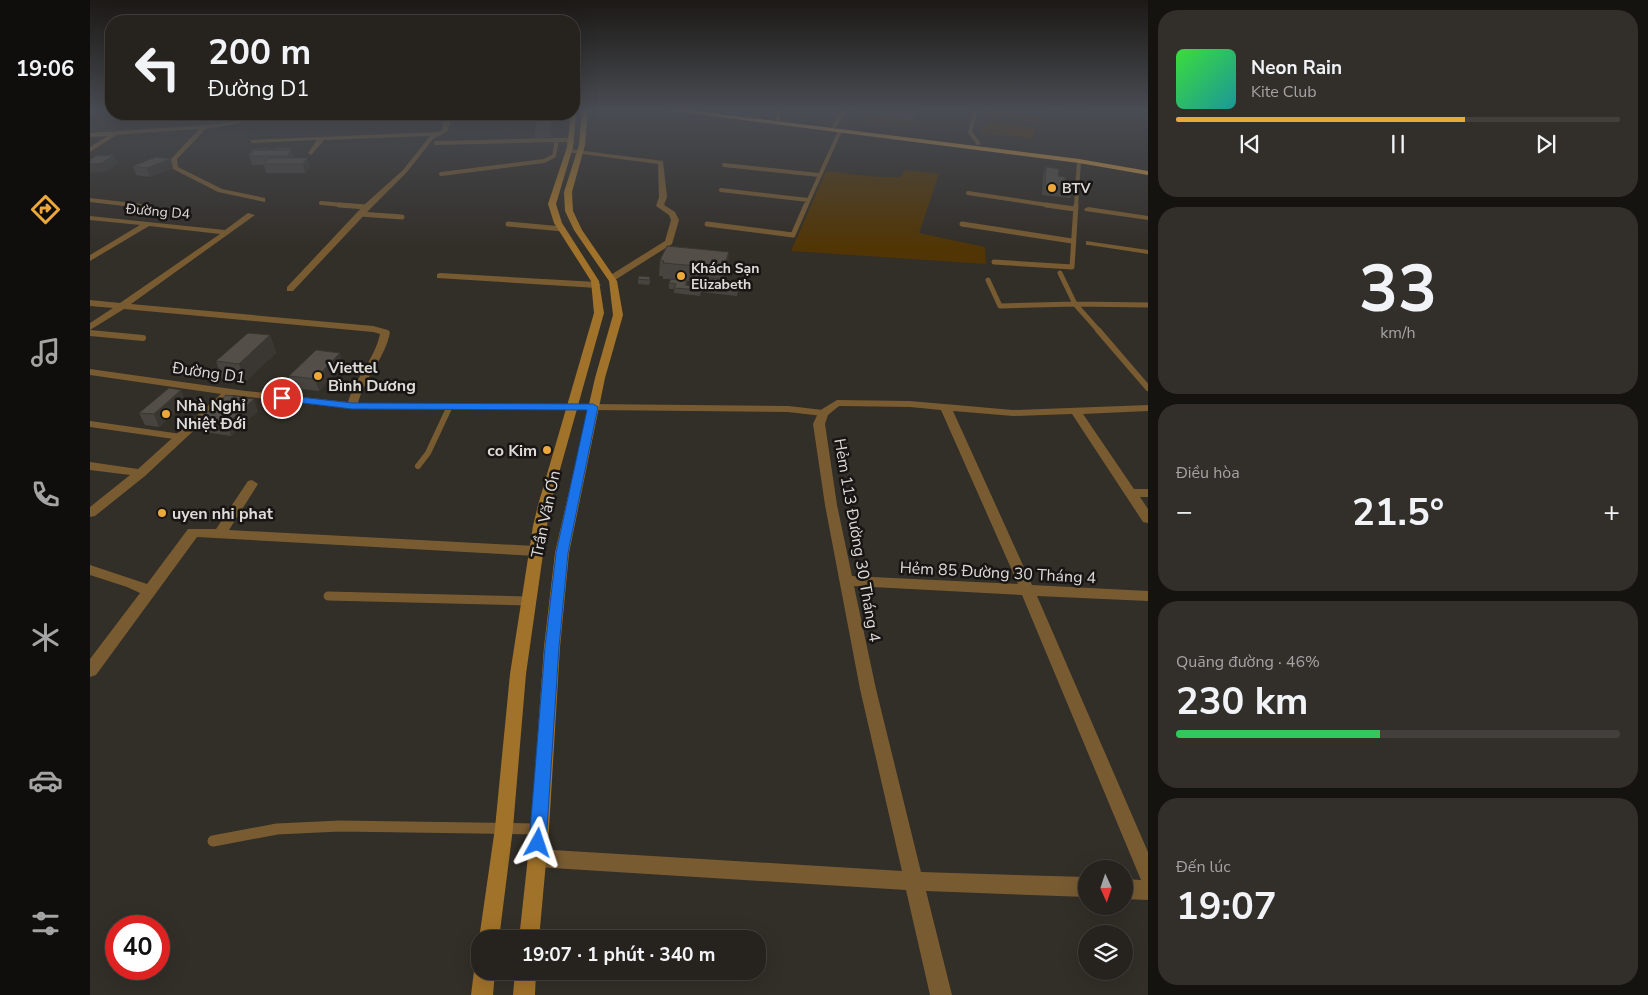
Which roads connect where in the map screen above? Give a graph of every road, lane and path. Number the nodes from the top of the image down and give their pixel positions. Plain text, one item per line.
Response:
1 (177, 155) edge
2 (417, 155) edge
3 (554, 155) edge
4 (567, 155) edge
5 (579, 155) edge
6 (604, 155) edge
7 (827, 155) edge
8 (1037, 155) edge
9 (1079, 155) edge
10 (1079, 161) junction
11 (1148, 164) edge
12 (724, 165) dead end
13 (1148, 173) edge
14 (441, 174) dead end
15 (819, 175) junction
16 (721, 190) dead end
17 (968, 193) dead end
18 (90, 200) edge
19 (262, 200) dead end
20 (808, 200) junction
21 (321, 203) dead end
22 (150, 207) dead end
23 (367, 207) junction
24 (1076, 209) junction
25 (1088, 209) dead end
26 (360, 214) junction
27 (250, 215) dead end
28 (402, 217) dead end
29 (90, 218) edge
30 (1148, 218) edge
31 (150, 223) junction
32 (508, 224) dead end
33 (707, 224) dead end
34 (962, 224) dead end
35 (562, 229) junction
36 (225, 231) junction
37 (1072, 241) junction
38 (1089, 243) dead end
39 (1148, 252) edge
40 (90, 259) edge
41 (994, 262) dead end
42 (1060, 273) dead end
43 (440, 276) dead end
44 (612, 278) junction
45 (988, 280) dead end
46 (597, 285) junction
47 (290, 289) dead end
48 (90, 303) edge
49 (1075, 304) junction
50 (1148, 305) edge
51 (122, 306) junction
52 (90, 326) edge
53 (90, 333) edge
54 (143, 338) dead end
55 (90, 372) edge
56 (1148, 388) edge
57 (229, 392) junction
58 (352, 406) junction
59 (450, 406) junction
60 (945, 406) junction
61 (572, 407) junction
62 (593, 407) junction
63 (1148, 408) edge
64 (1075, 410) junction
65 (823, 413) junction
66 (90, 424) edge
67 (181, 437) junction
68 (90, 466) edge
69 (418, 466) dead end
70 (141, 474) junction
71 (252, 484) dead end
72 (1129, 493) junction
73 (1148, 494) edge
74 (90, 513) edge
75 (1148, 519) edge
76 (220, 533) junction
77 (536, 551) junction
78 (90, 570) edge
79 (846, 581) junction
80 (150, 592) junction
81 (1028, 592) junction
82 (328, 596) dead end
83 (1148, 596) edge
84 (528, 601) junction
85 (90, 671) edge
86 (504, 828) junction
87 (540, 829) junction
88 (213, 841) dead end
89 (536, 858) junction
90 (1148, 874) edge
91 (914, 881) junction
92 (1078, 887) edge
93 (1133, 889) edge
94 (1148, 890) edge
95 (490, 930) edge
96 (530, 930) edge
97 (484, 980) edge
98 (525, 980) edge
99 (482, 995) edge
100 (524, 995) edge
101 (941, 995) edge

1 - 19 street
2 - 23 street
3 - 14 lane
4 - 35 street
5 - 44 street, Trần Văn Ơn
6 - 44 street
7 - 15 lane
8 - 10 highway
9 - 11 highway
10 - 13 highway
10 - 24 lane
12 - 15 lane
15 - 20 lane
16 - 20 lane
17 - 24 lane
18 - 22 street
20 - 33 lane
21 - 23 lane
23 - 26 street
24 - 37 lane
25 - 30 street
26 - 28 lane
26 - 47 street
27 - 36 street
29 - 31 street, Đường D4
31 - 36 street, Đường D4
31 - 40 street
32 - 35 lane
34 - 37 lane
35 - 46 street
36 - 51 street
37 - 41 lane
38 - 39 street
42 - 49 lane
43 - 46 street
44 - 62 street, Trần Văn Ơn
45 - 49 lane
46 - 61 street, Trần Văn Ơn
48 - 51 street
49 - 50 lane
49 - 56 lane
51 - 52 street
51 - 58 street
53 - 54 lane
55 - 57 street, Đường D1
57 - 58 street, Đường D1
57 - 67 street
58 - 59 street, Đường D1
59 - 61 street, Đường D1
59 - 69 lane
60 - 64 street
60 - 65 street
60 - 81 street
61 - 62 street, Đường D1
61 - 77 street, Trần Văn Ơn
62 - 65 lane
62 - 87 street, Trần Văn Ơn
63 - 64 street
64 - 72 street
65 - 79 street, Hẻm 113 Đường 30 Tháng 4
66 - 67 lane
67 - 70 street
68 - 70 street
70 - 74 street
71 - 76 street
72 - 73 street
72 - 75 street
76 - 77 street
76 - 80 street
77 - 84 street, Trần Văn Ơn
78 - 80 street
79 - 81 street, Hẻm 85 Đường 30 Tháng 4
79 - 91 street, Hẻm 113 Đường 30 Tháng 4
80 - 85 street
81 - 83 street, Hẻm 85 Đường 30 Tháng 4
81 - 90 street
82 - 84 lane
84 - 86 street, Trần Văn Ơn
86 - 87 lane
86 - 88 lane
86 - 95 street, Trần Văn Ơn
87 - 89 street, Trần Văn Ơn
89 - 91 street
89 - 96 street, Trần Văn Ơn
91 - 92 street
91 - 101 street, Hẻm 113 Đường 30 Tháng 4
93 - 94 street
97 - 99 street
98 - 100 street

